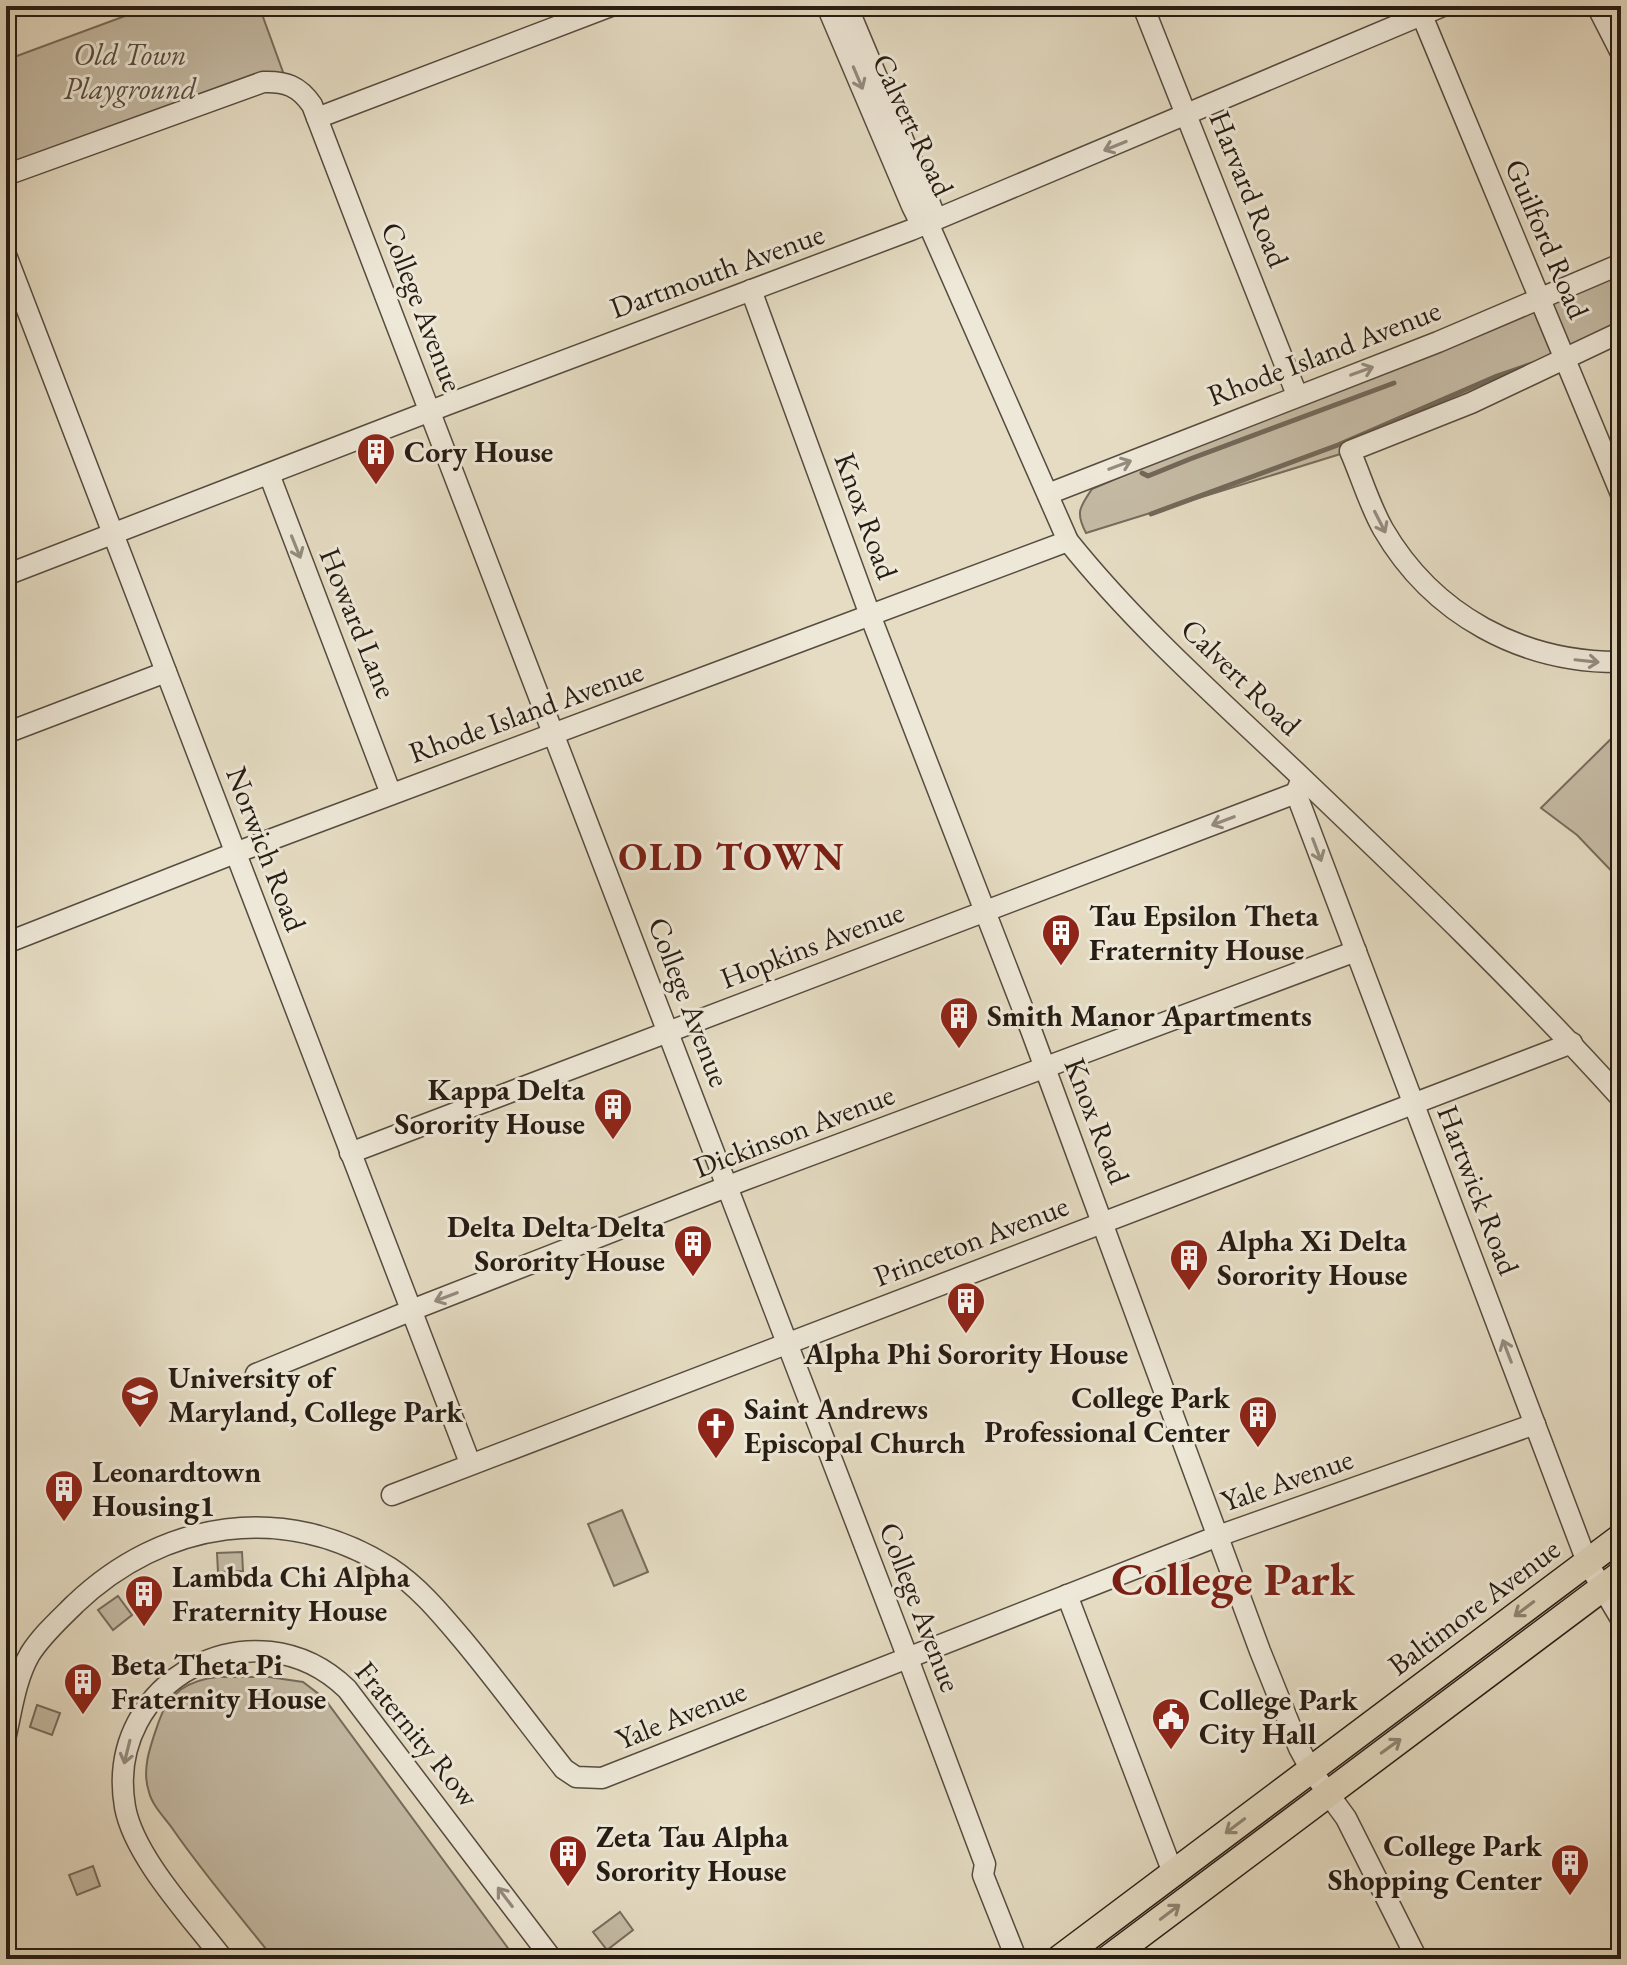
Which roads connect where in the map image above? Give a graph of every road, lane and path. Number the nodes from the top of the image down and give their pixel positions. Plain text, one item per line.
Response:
1 (611, 6) edge
2 (827, 6) edge
3 (847, 6) edge
4 (1143, 6) edge
5 (1443, 6) edge
6 (1597, 6) edge
7 (1420, 10) edge
8 (1621, 53) edge
9 (1187, 116) junction
10 (317, 118) junction
11 (6, 175) edge
12 (928, 223) junction
13 (6, 255) edge
14 (1621, 264) edge
15 (751, 290) junction
16 (1540, 299) junction
17 (1621, 332) edge
18 (1565, 359) junction
19 (1297, 395) junction
20 (430, 411) junction
21 (269, 474) junction
22 (1048, 494) junction
23 (1621, 494) edge
24 (114, 535) junction
25 (1068, 541) junction
26 (6, 575) edge
27 (870, 615) junction
28 (1621, 662) edge
29 (166, 672) junction
30 (6, 733) edge
31 (553, 735) junction
32 (1299, 785) junction
33 (391, 794) junction
34 (235, 853) junction
35 (986, 911) junction
36 (6, 943) edge
37 (1356, 951) junction
38 (668, 1032) junction
39 (1572, 1043) junction
40 (1044, 1069) junction
41 (1621, 1098) edge
42 (1413, 1104) junction
43 (350, 1153) junction
44 (727, 1188) junction
45 (1103, 1223) junction
46 (411, 1311) junction
47 (787, 1342) junction
48 (256, 1374) dead end
49 (1535, 1424) junction
50 (470, 1463) junction
51 (392, 1495) dead end
52 (1218, 1536) junction
53 (1621, 1537) edge
54 (1587, 1562) junction
55 (1612, 1581) edge
56 (1067, 1595) junction
57 (1621, 1619) edge
58 (907, 1656) junction
59 (6, 1735) edge
60 (1311, 1770) junction
61 (1328, 1792) junction
62 (985, 1864) junction
63 (1173, 1873) junction
64 (1116, 1957) edge
65 (223, 1959) edge
66 (552, 1959) edge
67 (1020, 1959) edge
68 (1028, 1959) edge
69 (1059, 1959) edge
70 (1417, 1959) edge

1 - 10 street
2 -> 12 street, Calvert Road
3 - 12 street, Calvert Road
4 - 9 street, Harvard Road
5 - 7 street, Dartmouth Avenue
6 - 8 street
7 - 9 street, Dartmouth Avenue
7 - 16 street, Guilford Road
9 -> 12 street, Dartmouth Avenue
9 - 19 street, Harvard Road
10 - 11 street, College Avenue
10 - 20 street, College Avenue
12 - 15 street, Dartmouth Avenue
12 - 22 street, Calvert Road
13 - 24 street, Norwich Road
14 - 16 street, Rhode Island Avenue
15 - 20 street, Dartmouth Avenue
15 - 27 street, Knox Road
16 - 18 street, Guilford Road
19 -> 16 street, Rhode Island Avenue
17 - 18 street
18 - 23 street, Guilford Road
18 -> 28 street
22 -> 19 street, Rhode Island Avenue
20 - 21 street, Dartmouth Avenue
20 - 31 street, College Avenue
21 - 24 street, Dartmouth Avenue
21 -> 33 street, Howard Lane
22 - 25 street, Calvert Road
24 - 26 street, Dartmouth Avenue
24 - 29 street, Norwich Road
25 - 27 street, Rhode Island Avenue
25 - 32 street, Calvert Road
27 - 31 street, Rhode Island Avenue
27 - 35 street, Knox Road
29 - 30 street
29 - 34 street, Norwich Road
31 - 33 street, Rhode Island Avenue
31 - 38 street, College Avenue
32 -> 35 street, Hopkins Avenue
32 -> 37 street, Hartwick Road
32 - 39 street, Calvert Road
33 - 34 street, Rhode Island Avenue
34 - 36 street, Rhode Island Avenue
34 - 43 street, Norwich Road
35 - 38 street, Hopkins Avenue
35 - 40 street, Knox Road
37 - 40 street, Dickinson Avenue
37 - 42 street, Hartwick Road
38 - 43 street, Hopkins Avenue
38 - 44 street, College Avenue
39 - 41 street, Calvert Road
39 - 42 street, Princeton Avenue
40 - 44 street, Dickinson Avenue
40 - 45 street, Knox Road
42 - 45 street, Princeton Avenue
49 -> 42 street, Hartwick Road
43 - 46 street, Norwich Road
44 -> 46 street, Dickinson Avenue
44 - 47 street, College Avenue
45 - 47 street, Princeton Avenue
45 - 52 street, Knox Road
46 - 48 street, Dickinson Avenue
46 - 50 street, Norwich Road
47 - 50 street, Princeton Avenue
47 - 58 street, College Avenue
49 - 52 street, Yale Avenue
49 - 54 street, Hartwick Road
50 - 51 street, Princeton Avenue
52 - 56 street, Yale Avenue
52 - 60 street, Knox Road
53 - 54 main road, Baltimore Avenue
54 - 55 street, Hartwick Road
54 -> 60 main road, Baltimore Avenue
55 - 57 street, Hartwick Road
61 -> 55 main road, Baltimore Avenue
56 - 58 street, Yale Avenue
56 - 63 street
58 - 59 street, Yale Avenue
58 - 62 street, College Avenue
60 - 61 street, Knox Road
60 -> 63 main road, Baltimore Avenue
64 -> 61 main road, Baltimore Avenue
61 - 70 street, Knox Road
62 - 67 street, College Avenue
62 - 68 street, College Avenue
63 - 69 main road, Baltimore Avenue
66 -> 65 street, Fraternity Row

